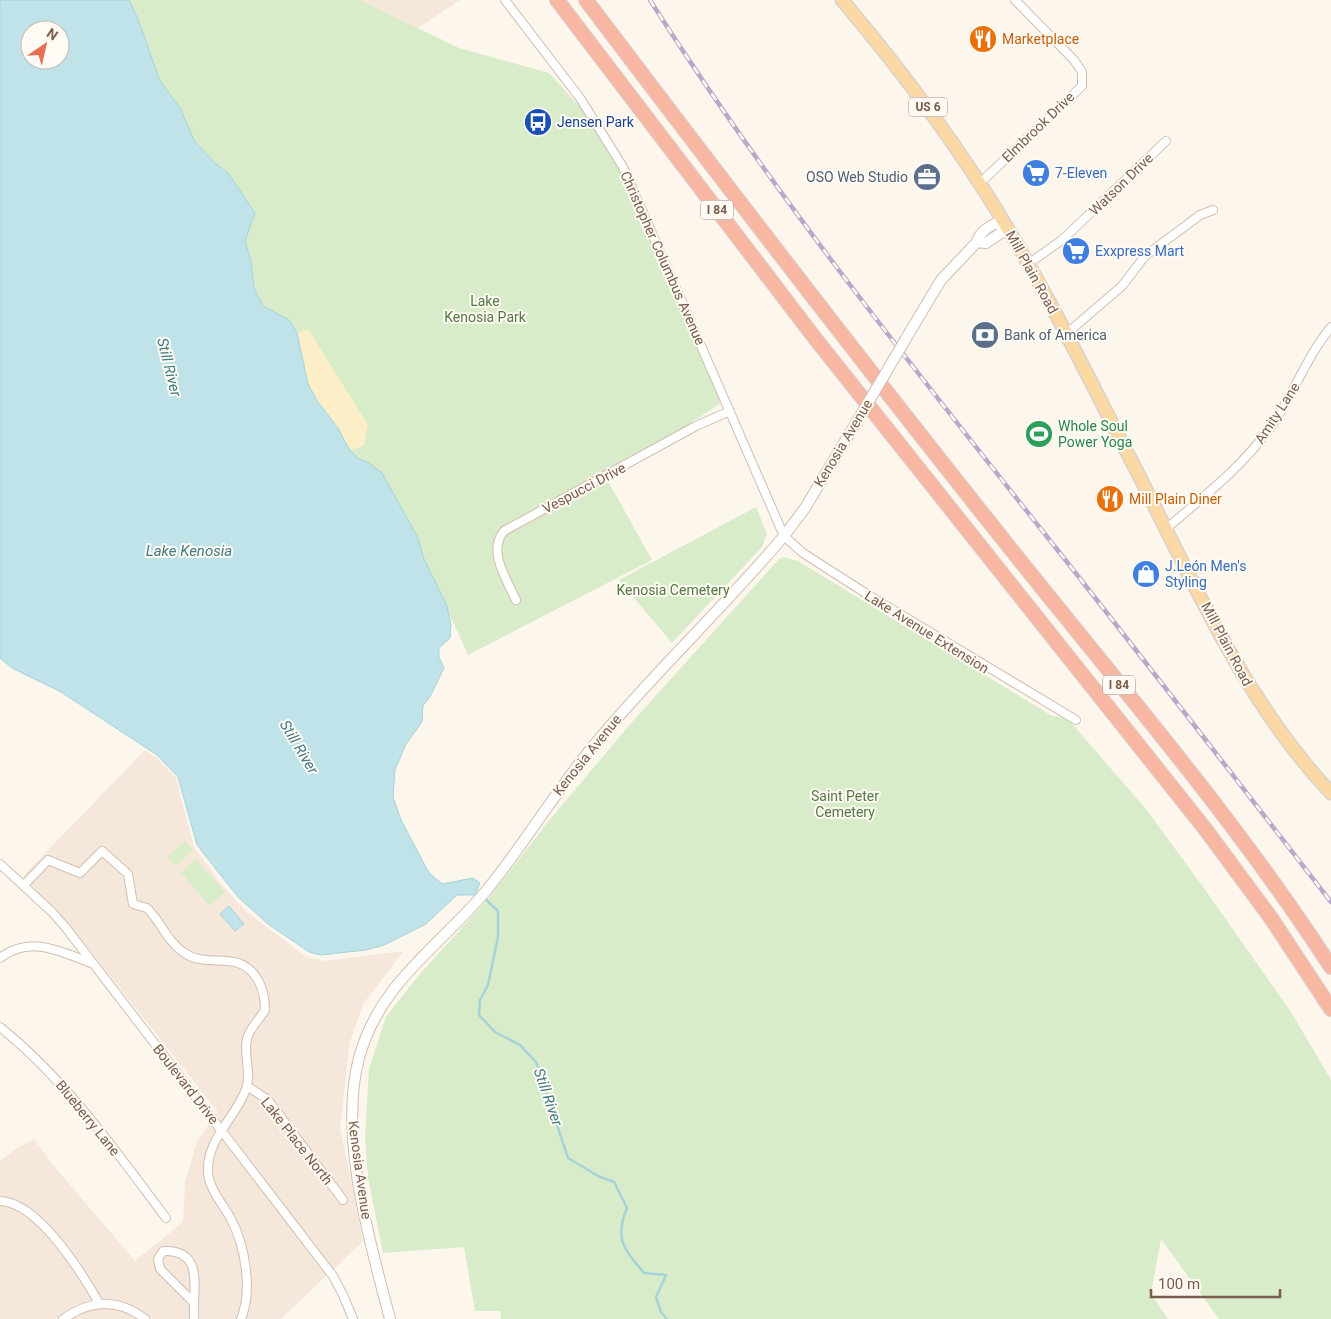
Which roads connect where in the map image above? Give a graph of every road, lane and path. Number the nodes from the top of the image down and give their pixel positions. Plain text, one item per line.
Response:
1 (505, 0) edge
2 (557, 0) edge
3 (586, 0) edge
4 (1015, 0) edge
5 (845, 1) edge
6 (1166, 141) dead end
7 (979, 184) junction
8 (1213, 210) dead end
9 (1004, 222) junction
10 (1028, 264) junction
11 (1331, 327) edge
12 (1066, 334) junction
13 (730, 410) junction
14 (1166, 528) junction
15 (784, 536) junction
16 (516, 600) dead end
17 (1076, 720) dead end
18 (1331, 793) edge
19 (0, 864) edge
20 (24, 885) junction
21 (0, 958) edge
22 (91, 963) junction
23 (1331, 967) edge
24 (1331, 1010) edge
25 (0, 1027) edge
26 (247, 1086) junction
27 (220, 1129) junction
28 (343, 1200) dead end
29 (0, 1201) edge
30 (166, 1218) dead end
31 (193, 1302) junction
32 (100, 1303) junction
33 (63, 1319) edge
34 (145, 1319) edge
35 (194, 1319) edge
36 (241, 1319) edge
37 (353, 1319) edge
38 (390, 1319) edge

1 - 13 street, Christopher Columbus Avenue
2 - 24 highway, I 84
3 - 23 highway, I 84
4 - 7 street, Elmbrook Drive
5 - 7 main road, Mill Plain Road / US 6
6 - 10 street, Watson Drive
7 - 9 main road, Mill Plain Road / US 6
8 - 12 street
9 - 10 main road, Mill Plain Road / US 6
9 - 15 street, Kenosia Avenue, bridge
10 - 12 main road, Mill Plain Road / US 6
11 - 14 street, Amity Lane
12 - 14 main road, Mill Plain Road / US 6
13 - 15 street, Christopher Columbus Avenue
13 - 16 street, Vespucci Drive
14 - 18 main road, Mill Plain Road / US 6
15 - 17 street, Lake Avenue Extension
15 - 38 street, Kenosia Avenue
19 - 20 street, Boulevard Drive
20 - 22 street, Boulevard Drive
20 - 26 street, Lake Place North
21 - 22 street
22 - 27 street, Boulevard Drive
25 - 30 street, Blueberry Lane
26 - 27 street, Lake Place North
26 - 28 street, Lake Place North
27 - 36 street, Lake Place North
27 - 37 street, Boulevard Drive
29 - 32 street
31 - 31 street
31 - 35 street
32 - 33 street
32 - 34 street

